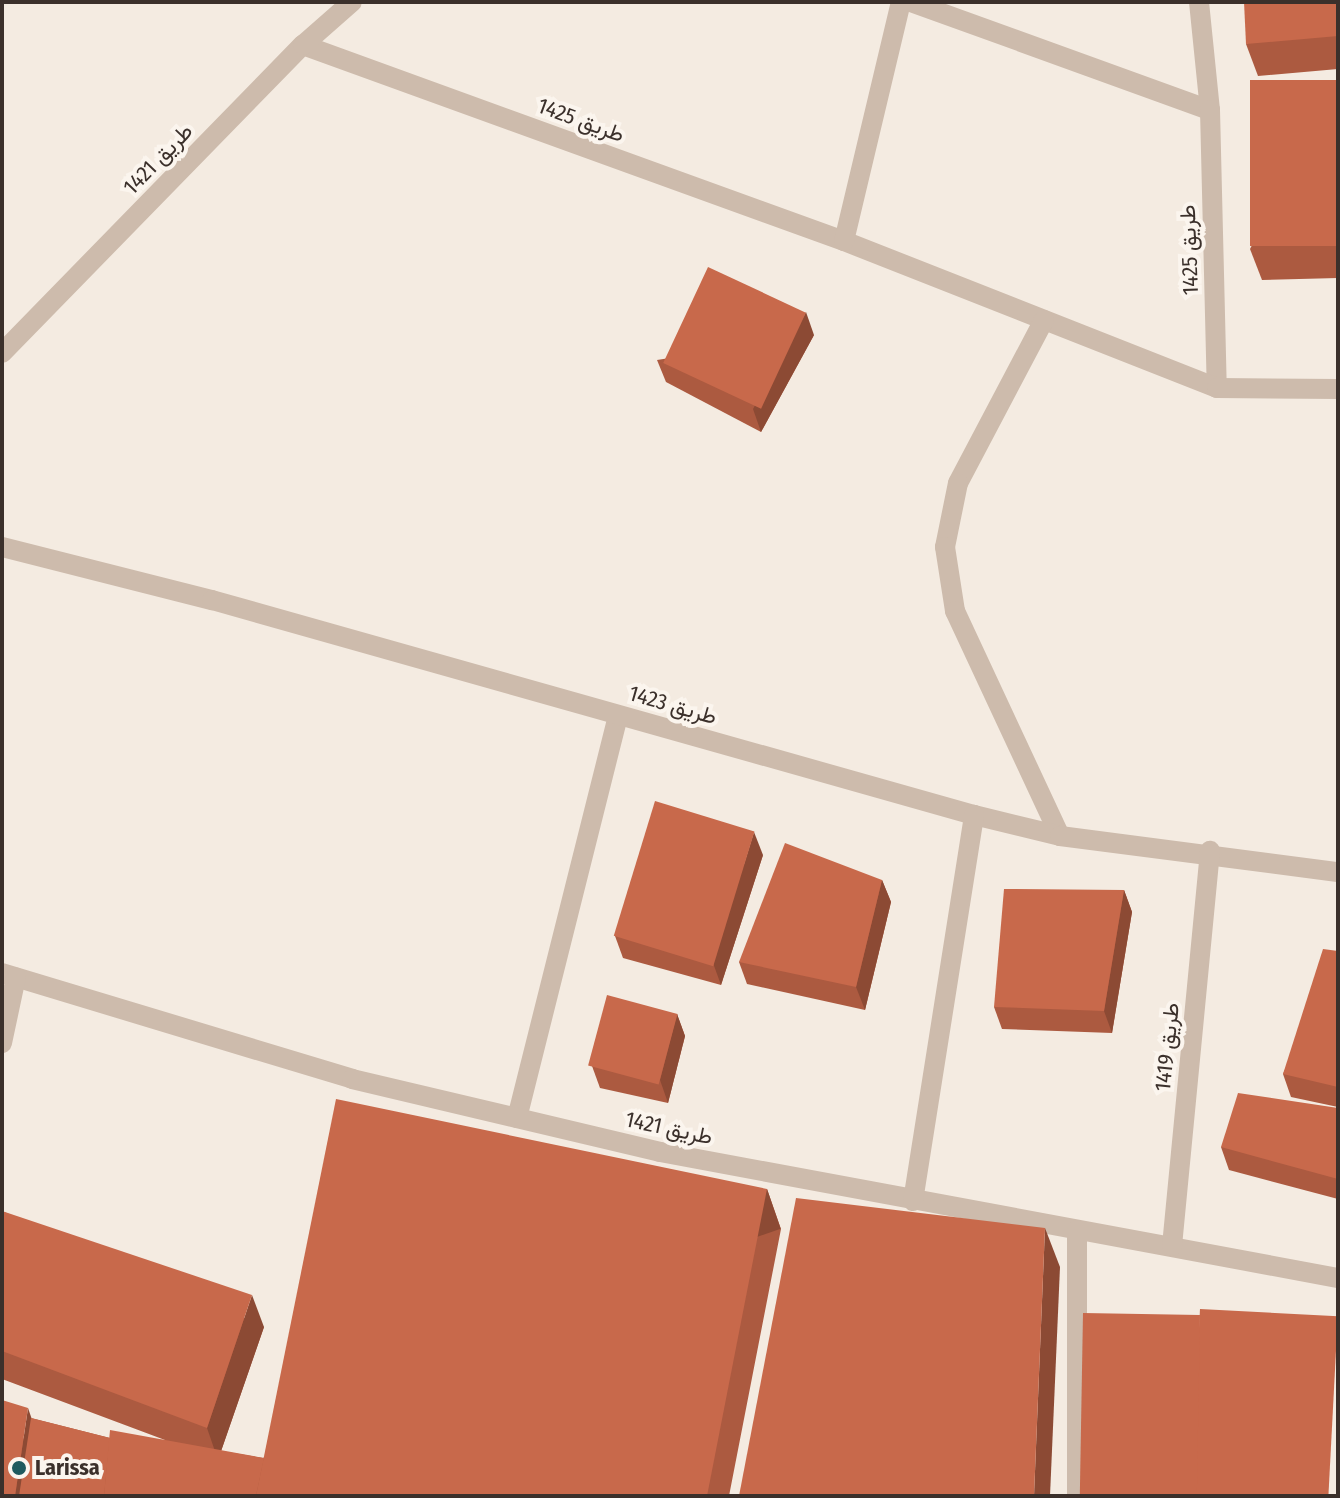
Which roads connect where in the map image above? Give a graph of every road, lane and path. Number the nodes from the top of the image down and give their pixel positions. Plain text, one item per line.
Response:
1 (352, 2) edge
2 (901, 2) edge
3 (911, 2) edge
4 (1199, 2) edge
5 (303, 45) junction
6 (1210, 110) junction
7 (844, 241) junction
8 (1044, 320) junction
9 (2, 353) edge
10 (1217, 388) junction
11 (1338, 389) edge
12 (2, 547) edge
13 (618, 715) junction
14 (974, 815) junction
15 (1060, 836) junction
16 (1210, 851) junction
17 (1338, 872) edge
18 (9, 975) edge
19 (2, 1043) edge
20 (517, 1118) junction
21 (913, 1201) junction
22 (1077, 1230) junction
23 (1172, 1246) junction
24 (1338, 1278) edge
25 (1077, 1496) edge

1 - 5 street, طريق 1421
2 - 7 street
3 - 6 street
4 - 6 street, طريق 1425
5 - 7 street, طريق 1425
5 - 9 street, طريق 1421
6 - 10 street, طريق 1425
7 - 8 street, طريق 1425
8 - 10 street, طريق 1425
8 - 15 street
10 - 11 street, طريق 1425
12 - 13 street, طريق 1423
13 - 14 street, طريق 1423
13 - 20 street
14 - 15 street, طريق 1423
14 - 21 street
15 - 16 street, طريق 1423
16 - 17 street, طريق 1423
16 - 23 street, طريق 1419
18 - 19 street
18 - 20 street, طريق 1421
20 - 21 street, طريق 1421
21 - 22 street, طريق 1421
22 - 23 street, طريق 1421
22 - 25 street
23 - 24 street, طريق 1421

